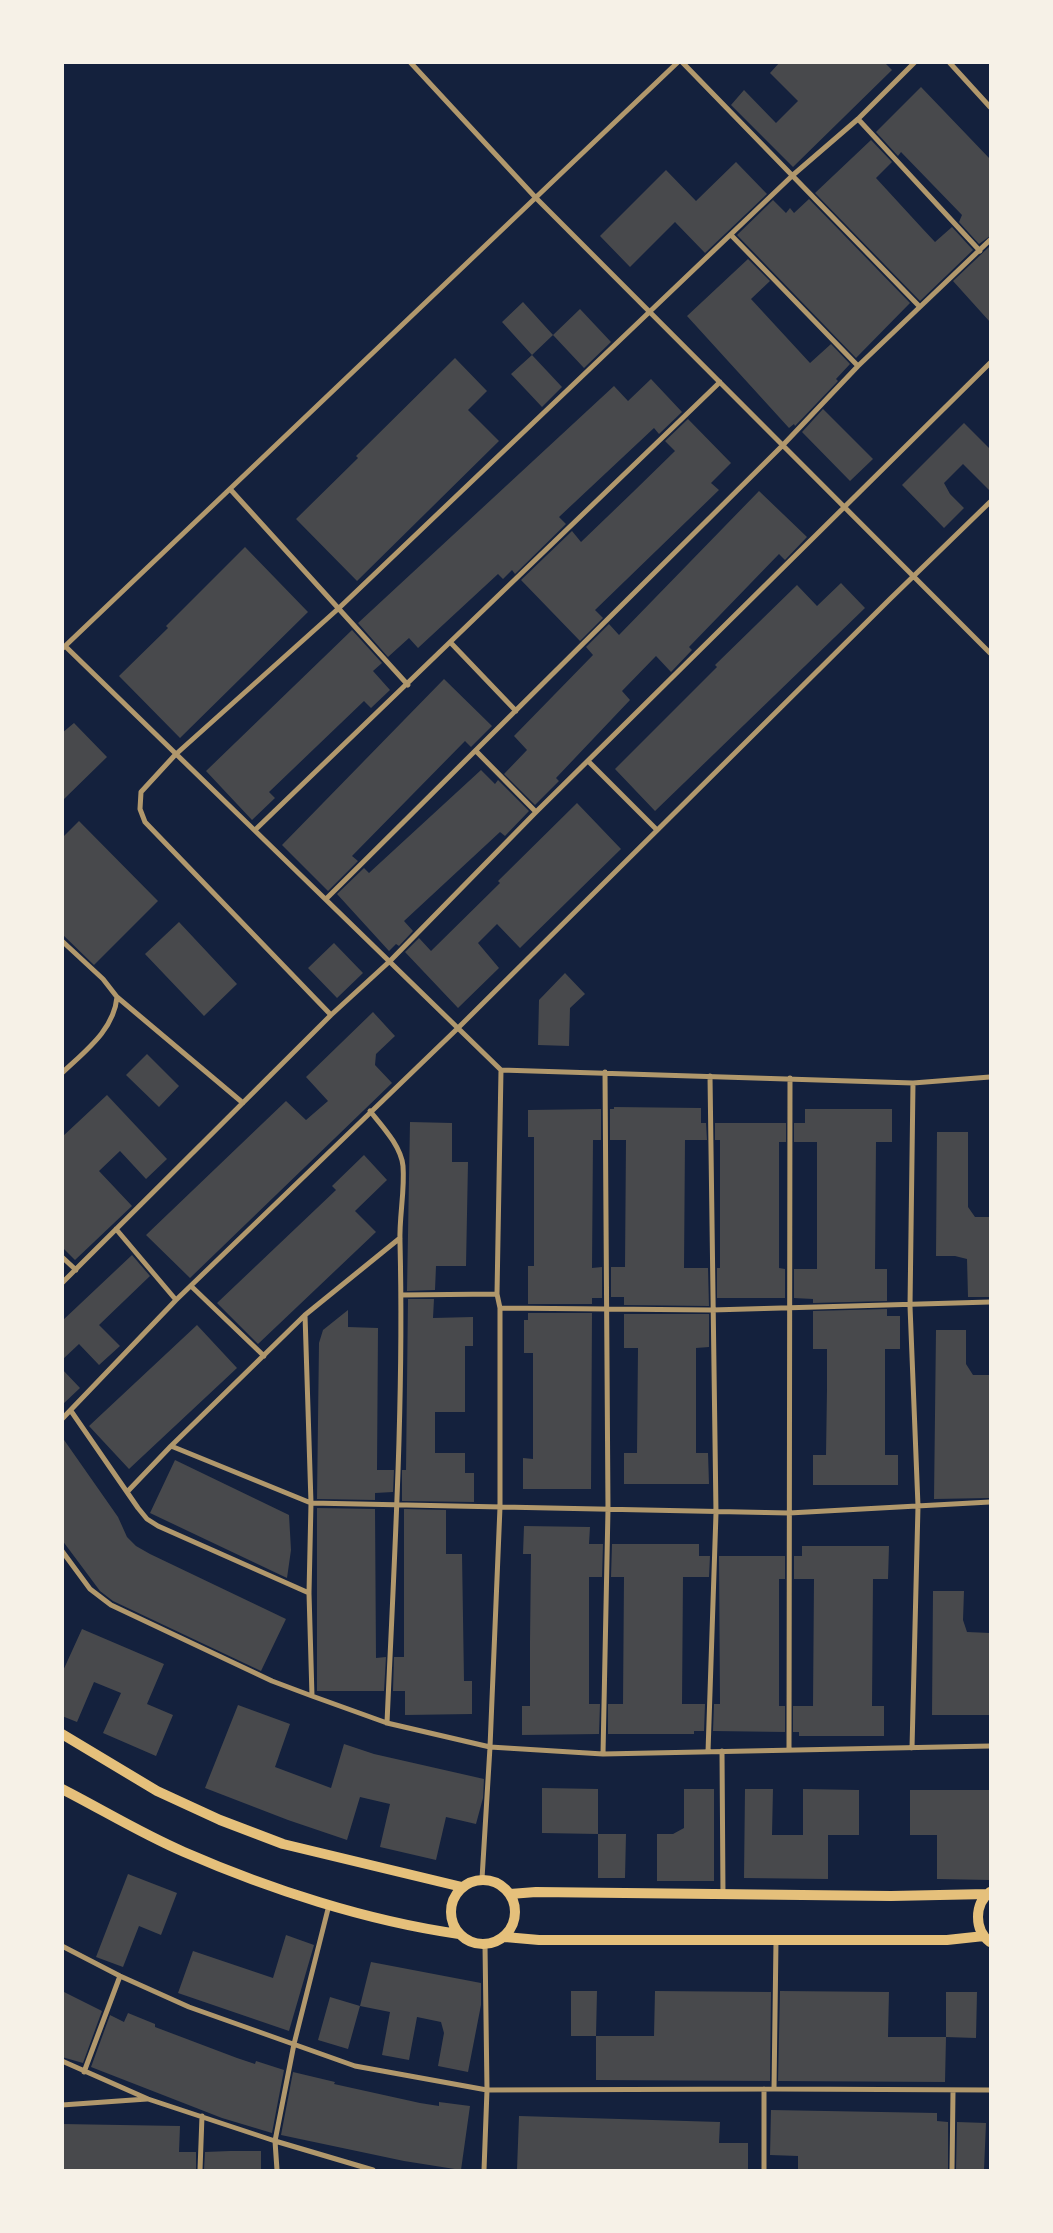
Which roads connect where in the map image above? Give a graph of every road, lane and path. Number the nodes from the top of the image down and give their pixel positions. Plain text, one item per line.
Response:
1 (410, 62) edge
2 (678, 62) edge
3 (682, 62) edge
4 (915, 62) edge
5 (949, 62) edge
6 (990, 107) edge
7 (858, 119) junction
8 (793, 175) junction
9 (536, 198) junction
10 (731, 235) junction
11 (990, 240) edge
12 (980, 251) junction
13 (919, 306) junction
14 (650, 311) junction
15 (990, 362) edge
16 (858, 366) junction
17 (720, 382) junction
18 (783, 445) junction
19 (230, 488) junction
20 (990, 502) edge
21 (846, 507) junction
22 (914, 576) junction
23 (340, 608) junction
24 (451, 643) junction
25 (64, 647) edge
26 (990, 653) edge
27 (408, 685) junction
28 (516, 711) junction
29 (476, 751) junction
30 (175, 755) junction
31 (588, 761) junction
32 (536, 812) junction
33 (255, 830) junction
34 (657, 830) junction
35 (326, 899) junction
36 (62, 941) edge
37 (390, 961) junction
38 (117, 997) junction
39 (331, 1015) junction
40 (458, 1028) junction
41 (501, 1070) junction
42 (605, 1072) junction
43 (62, 1073) edge
44 (710, 1076) junction
45 (990, 1077) edge
46 (790, 1078) junction
47 (913, 1082) junction
48 (243, 1103) junction
49 (370, 1111) junction
50 (116, 1229) junction
51 (400, 1238) junction
52 (62, 1257) edge
53 (76, 1270) junction
54 (62, 1283) edge
55 (191, 1286) junction
56 (498, 1294) junction
57 (401, 1295) junction
58 (176, 1300) junction
59 (990, 1302) edge
60 (910, 1306) junction
61 (500, 1308) junction
62 (788, 1308) junction
63 (607, 1310) junction
64 (712, 1310) junction
65 (305, 1316) junction
66 (264, 1356) junction
67 (70, 1411) junction
68 (62, 1419) edge
69 (171, 1446) junction
70 (128, 1491) junction
71 (990, 1502) edge
72 (311, 1503) junction
73 (396, 1505) junction
74 (918, 1506) junction
75 (500, 1507) junction
76 (608, 1509) junction
77 (716, 1513) junction
78 (789, 1513) junction
79 (62, 1551) edge
80 (309, 1593) junction
81 (312, 1696) junction
82 (387, 1723) junction
83 (62, 1734) edge
84 (990, 1746) edge
85 (490, 1747) junction
86 (912, 1748) junction
87 (789, 1750) junction
88 (722, 1751) junction
89 (708, 1752) junction
90 (603, 1754) junction
91 (62, 1789) edge
92 (482, 1880) junction
93 (462, 1887) junction
94 (989, 1893) edge
95 (510, 1894) junction
96 (723, 1895) junction
97 (329, 1905) junction
98 (459, 1934) junction
99 (505, 1937) junction
100 (987, 1939) edge
101 (776, 1941) junction
102 (485, 1945) junction
103 (62, 1946) edge
104 (120, 1976) junction
105 (294, 2044) junction
106 (62, 2062) edge
107 (84, 2072) junction
108 (764, 2089) junction
109 (774, 2089) junction
110 (487, 2090) junction
111 (990, 2090) edge
112 (953, 2092) junction
113 (148, 2099) junction
114 (62, 2105) edge
115 (202, 2116) junction
116 (274, 2141) junction
117 (200, 2170) edge
118 (277, 2170) edge
119 (373, 2170) edge
120 (484, 2170) edge
121 (764, 2170) edge
122 (952, 2170) edge

1 - 9 street
2 - 9 street
3 - 8 street
4 - 7 street
5 - 6 street
7 - 8 street
7 - 12 street
8 - 10 street
8 - 13 street
9 - 14 street
9 - 19 street
10 - 14 street
10 - 16 street
11 - 12 street
12 - 13 street
13 - 16 street
14 - 17 street
14 - 23 street
15 - 21 street
16 - 18 street
17 - 18 street
17 - 24 street
18 - 21 street
18 - 28 street
19 - 23 street
19 - 25 street
20 - 22 street
21 - 22 street
21 - 31 street
22 - 26 street
22 - 34 street
23 - 27 street
23 - 30 street
24 - 27 street
24 - 28 street
25 - 30 street
27 - 33 street
28 - 29 street
29 - 32 street
29 - 35 street
30 - 33 street
30 - 39 street
31 - 32 street
31 - 34 street
32 - 37 street
33 - 35 street
34 - 40 street
35 - 37 street
36 - 38 street
37 - 39 street
37 - 40 street
38 - 43 street
38 - 48 street
39 - 48 street
40 - 41 street
40 - 49 street
41 - 42 street
41 - 56 street
42 - 44 street
42 - 63 street
44 - 46 street
44 - 64 street
45 - 47 street
46 - 47 street
46 - 62 street
47 - 60 street
48 - 50 street
49 - 51 street
49 - 55 street
50 - 53 street
50 - 58 street
51 - 57 street
51 - 65 street
52 - 53 street
53 - 54 street
55 - 58 street
55 - 66 street
56 - 57 street
56 - 61 street
57 - 73 street
58 - 67 street
59 - 60 street
60 - 62 street
60 - 74 street
61 - 63 street
61 - 75 street
62 - 64 street
62 - 78 street
63 - 64 street
63 - 76 street
64 - 77 street
65 - 66 street
65 - 72 street
66 - 69 street
67 - 68 street
67 - 70 street
69 - 70 street
69 - 72 street
70 - 80 street
71 - 74 street
72 - 73 street
72 - 80 street
73 - 75 street
73 - 82 street
74 - 78 street
74 - 86 street
75 - 76 street
75 - 85 street
76 - 77 street
76 - 90 street
77 - 78 street
77 - 89 street
78 - 87 street
79 - 81 street
80 - 81 street
81 - 82 street
82 - 85 street
83 - 93 main road
84 - 86 street
85 - 90 street
85 - 92 street
86 - 87 street
87 - 88 street
88 - 89 street
88 - 96 street
89 - 90 street
91 - 97 main road
92 - 93 main road
92 - 95 main road
93 - 98 main road
94 - 96 main road
94 - 100 main road
95 - 96 main road
95 - 99 main road
97 - 98 main road
97 - 105 street
98 - 102 main road
99 - 101 main road
99 - 102 main road
100 - 101 main road
101 - 109 street
102 - 110 street
103 - 104 street
104 - 105 street
104 - 107 street
105 - 110 street
105 - 116 street
106 - 107 street
107 - 113 street
108 - 109 street
108 - 110 street
108 - 121 street
109 - 112 street
110 - 120 street
111 - 112 street
112 - 122 street
113 - 114 street
113 - 115 street
115 - 116 street
115 - 117 street
116 - 118 street
116 - 119 street

